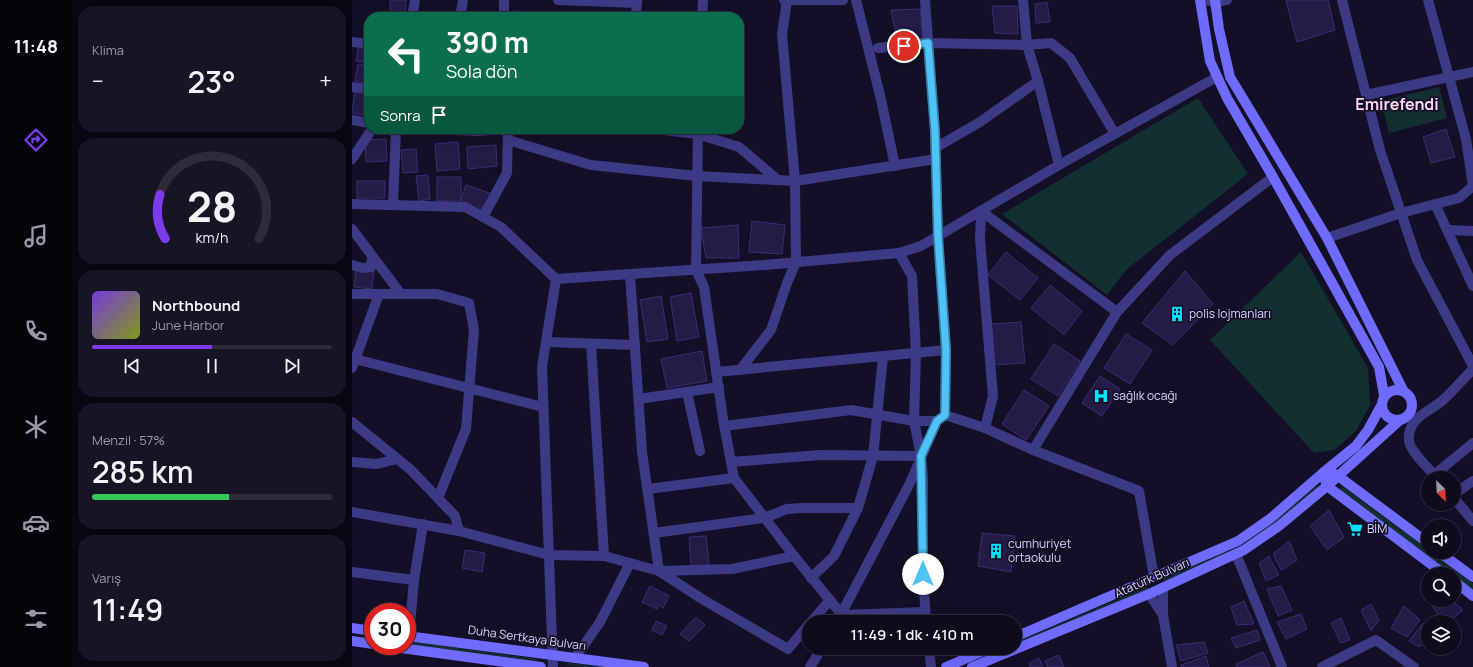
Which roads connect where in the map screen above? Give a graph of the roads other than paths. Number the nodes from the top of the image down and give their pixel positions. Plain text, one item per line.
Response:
1 (415, 0) edge
2 (463, 0) edge
3 (504, 0) edge
4 (558, 0) edge
5 (703, 0) edge
6 (785, 0) edge
7 (842, 0) edge
8 (856, 0) edge
9 (925, 0) edge
10 (1023, 0) edge
11 (1200, 0) edge
12 (1227, 0) edge
13 (1342, 0) edge
14 (1428, 0) edge
15 (598, 1) edge
16 (1212, 1) edge
17 (637, 2) edge
18 (413, 12) edge
19 (461, 12) edge
20 (504, 12) edge
21 (636, 12) edge
22 (702, 12) edge
23 (352, 42) edge
24 (364, 43) edge
25 (928, 43) junction
26 (1026, 45) junction
27 (878, 48) dead end
28 (1473, 72) edge
29 (1217, 77) junction
30 (1449, 77) junction
31 (1038, 81) junction
32 (352, 87) edge
33 (364, 88) edge
34 (1366, 95) junction
35 (352, 120) edge
36 (364, 122) edge
37 (369, 134) edge
38 (396, 134) edge
39 (507, 134) edge
40 (698, 134) edge
41 (703, 134) edge
42 (1114, 134) junction
43 (508, 140) junction
44 (935, 148) junction
45 (352, 159) edge
46 (936, 159) junction
47 (1058, 165) junction
48 (895, 166) junction
49 (697, 176) junction
50 (1273, 177) junction
51 (778, 180) junction
52 (795, 181) junction
53 (352, 204) edge
54 (1435, 204) junction
55 (394, 205) junction
56 (981, 211) junction
57 (1401, 214) junction
58 (483, 217) junction
59 (352, 229) edge
60 (1447, 230) junction
61 (1473, 231) edge
62 (938, 236) junction
63 (1327, 238) junction
64 (899, 252) junction
65 (372, 256) junction
66 (796, 262) junction
67 (352, 265) edge
68 (696, 270) junction
69 (630, 274) junction
70 (556, 279) junction
71 (1473, 286) edge
72 (352, 294) edge
73 (379, 294) junction
74 (401, 294) junction
75 (1117, 312) junction
76 (546, 342) junction
77 (591, 344) junction
78 (635, 345) junction
79 (946, 350) junction
80 (916, 353) junction
81 (884, 357) junction
82 (354, 364) edge
83 (1473, 368) edge
84 (740, 370) junction
85 (716, 372) junction
86 (719, 388) junction
87 (469, 389) junction
88 (1403, 390) junction
89 (687, 392) junction
90 (1384, 396) junction
91 (639, 399) junction
92 (1382, 406) junction
93 (543, 407) junction
94 (878, 415) junction
95 (1414, 415) junction
96 (941, 418) junction
97 (914, 420) junction
98 (1400, 420) junction
99 (352, 422) edge
100 (724, 426) junction
101 (985, 428) junction
102 (1473, 443) edge
103 (1033, 450) junction
104 (700, 451) dead end
105 (873, 456) junction
106 (921, 456) junction
107 (397, 459) junction
108 (352, 462) edge
109 (731, 462) junction
110 (1431, 471) edge
111 (1441, 471) edge
112 (1324, 472) junction
113 (1338, 476) junction
114 (734, 478) junction
115 (1473, 481) edge
116 (1327, 486) junction
117 (648, 489) junction
118 (1461, 489) edge
119 (438, 498) junction
120 (1461, 506) edge
121 (858, 508) junction
122 (352, 512) edge
123 (764, 518) junction
124 (1473, 521) edge
125 (424, 524) junction
126 (459, 531) junction
127 (654, 533) junction
128 (1421, 538) edge
129 (1231, 544) junction
130 (1236, 554) junction
131 (549, 555) junction
132 (604, 556) junction
133 (794, 556) junction
134 (1448, 559) edge
135 (630, 563) junction
136 (1435, 567) edge
137 (659, 571) junction
138 (352, 572) edge
139 (1154, 577) junction
140 (811, 578) junction
141 (1473, 578) edge
142 (414, 580) junction
143 (1461, 587) edge
144 (1163, 588) junction
145 (1150, 594) junction
146 (1473, 596) edge
147 (830, 600) junction
148 (412, 603) edge
149 (817, 615) edge
150 (838, 615) edge
151 (841, 615) edge
152 (925, 615) edge
153 (1163, 615) junction
154 (352, 628) edge
155 (364, 630) edge
156 (802, 632) edge
157 (1022, 634) edge
158 (416, 637) edge
159 (352, 642) edge
160 (364, 643) edge
161 (416, 650) edge
162 (553, 655) junction
163 (818, 655) edge
164 (930, 655) edge
165 (974, 655) edge
166 (575, 658) junction
167 (541, 667) edge
168 (554, 667) edge
169 (644, 667) edge
170 (810, 667) edge
171 (931, 667) edge
172 (946, 667) edge
173 (972, 667) edge
174 (1172, 667) edge
175 (1282, 667) edge
176 (1322, 667) edge
177 (1414, 667) edge

1 - 18 street
2 - 19 street
3 - 20 street
4 - 15 street
5 - 22 street
6 - 7 street
6 - 52 street
8 - 48 street
9 - 25 street
10 - 26 street
11 - 29 main road
12 - 16 street
13 - 34 street
14 - 30 street
15 - 17 street
16 - 63 main road
17 - 21 street
23 - 24 street
25 - 26 street
25 - 27 street
25 - 44 street
26 - 31 street
26 - 42 street
28 - 30 street
29 - 42 street
29 - 50 main road
30 - 34 street
30 - 54 street
31 - 44 street
31 - 47 street
32 - 33 street
34 - 57 street
35 - 36 street
37 - 45 street
38 - 55 street
39 - 43 street
40 - 49 street
41 - 51 street
42 - 47 street
43 - 49 street
43 - 58 street
44 - 46 street
46 - 48 street
46 - 62 street
47 - 56 street
48 - 52 street
49 - 51 street
49 - 68 street
50 - 75 street
50 - 90 main road
51 - 52 street
52 - 66 street
53 - 55 street
54 - 57 street
54 - 60 street
55 - 58 street
56 - 62 street
56 - 75 street
56 - 101 street
57 - 63 street
57 - 83 street
58 - 70 street
59 - 65 street
60 - 61 street
60 - 71 street
62 - 64 street
62 - 79 street
63 - 88 main road
64 - 66 street
64 - 80 street
65 - 67 street
65 - 74 street
66 - 68 street
66 - 84 street
68 - 69 street
68 - 85 street
69 - 70 street
69 - 78 street
70 - 76 street
72 - 73 street
73 - 74 street
73 - 82 street
74 - 87 street
75 - 103 street
76 - 77 street
76 - 93 street
77 - 78 street
77 - 132 street
78 - 91 street
79 - 80 street
79 - 96 street
80 - 81 street
80 - 97 street
81 - 84 street
81 - 94 street
82 - 87 street
83 - 95 street
84 - 85 street
85 - 86 street
86 - 89 street
86 - 100 street
87 - 93 street
87 - 119 street
88 - 90 main road
88 - 95 main road
89 - 91 street
89 - 104 street
90 - 92 main road
91 - 117 street
92 - 98 main road
92 - 112 main road
93 - 131 street
94 - 97 street
94 - 100 street
94 - 105 street
95 - 98 main road
95 - 110 street
96 - 97 street
96 - 101 street
96 - 106 street
97 - 106 street
98 - 113 main road, Atatürk Bulvarı
99 - 107 street
100 - 109 street
101 - 103 street
102 - 111 street
103 - 139 street
105 - 106 street
105 - 109 street
105 - 121 street
106 - 151 street
106 - 152 street
107 - 108 street
107 - 119 street
109 - 114 street
112 - 113 main road
112 - 116 main road
112 - 129 main road
113 - 116 main road, Atatürk Bulvarı
113 - 128 main road
114 - 117 street
114 - 123 street
115 - 118 street
116 - 130 main road, Atatürk Bulvarı
116 - 136 main road
117 - 127 street
119 - 126 street
120 - 124 street
121 - 123 street
121 - 140 street
122 - 125 street
123 - 127 street
123 - 133 street
125 - 126 street
125 - 142 street
126 - 131 street
127 - 137 street
129 - 130 main road
129 - 139 main road
130 - 144 main road, Atatürk Bulvarı
130 - 175 street
131 - 132 street
131 - 162 street
132 - 135 street
133 - 137 street
133 - 140 street
134 - 141 main road
135 - 137 street
135 - 166 street
137 - 156 street
138 - 142 street
139 - 144 main road
139 - 145 main road
139 - 157 main road
140 - 147 street
142 - 148 street
143 - 146 main road
144 - 145 main road, Atatürk Bulvarı
144 - 153 street
145 - 153 street
145 - 173 main road, Atatürk Bulvarı
147 - 149 street
147 - 150 street
153 - 174 street
154 - 155 main road
158 - 162 main road, Duha Sertkaya Bulvarı
159 - 160 main road
161 - 167 main road
162 - 166 main road, Duha Sertkaya Bulvarı
162 - 168 street
163 - 170 street
164 - 171 street
165 - 172 main road
166 - 169 main road, Duha Sertkaya Bulvarı
176 - 177 street

